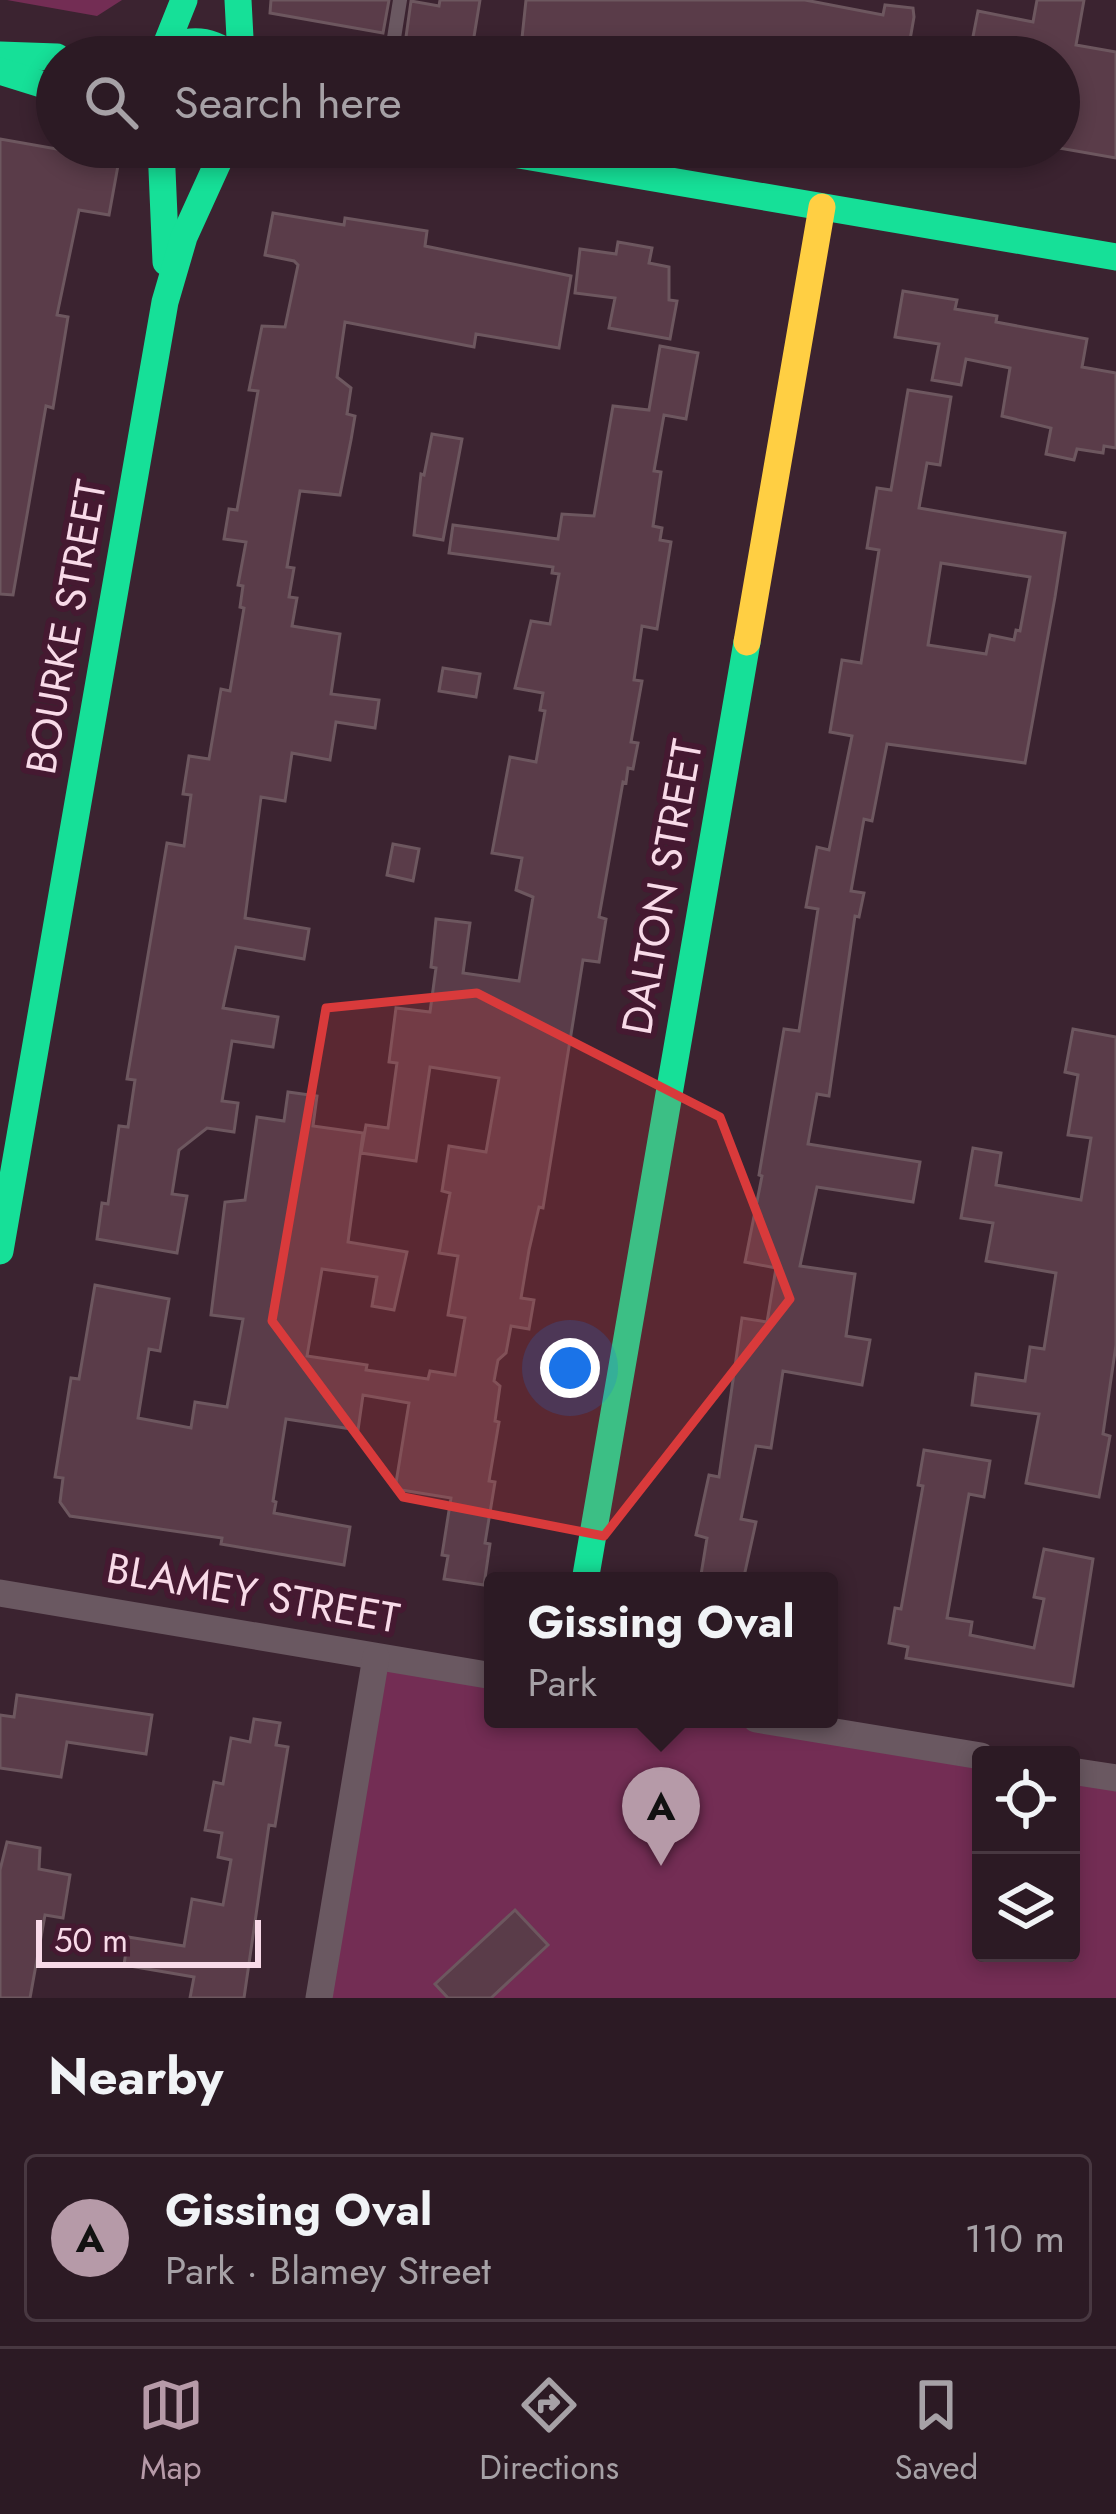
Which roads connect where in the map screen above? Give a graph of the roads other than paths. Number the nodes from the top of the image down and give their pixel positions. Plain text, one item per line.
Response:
1 (184, 0) edge
2 (238, 0) edge
3 (400, 0) edge
4 (168, 36) edge
5 (238, 36) edge
6 (394, 36) edge
7 (0, 55) edge
8 (36, 56) edge
9 (0, 71) edge
10 (36, 82) edge
11 (162, 168) edge
12 (215, 168) edge
13 (595, 168) edge
14 (823, 207) junction
15 (1116, 257) edge
16 (165, 302) junction
17 (12, 1116) edge
18 (0, 1251) edge
19 (587, 1572) edge
20 (0, 1593) edge
21 (376, 1657) junction
22 (484, 1675) edge
23 (811, 1728) edge
24 (972, 1755) edge
25 (1080, 1772) edge
26 (1116, 1778) edge
27 (319, 1998) edge

1 - 4 street
2 - 5 street
3 - 6 lane
7 - 8 street
9 - 10 street
11 - 16 street, BOURKE STREET
12 - 16 street, BOURKE STREET
13 - 14 street
14 - 15 street
14 - 19 street, DALTON STREET
16 - 17 street, BOURKE STREET
17 - 18 street, BOURKE STREET
20 - 21 street, BLAMEY STREET
21 - 22 street, BLAMEY STREET
21 - 27 street
23 - 24 street
25 - 26 street

